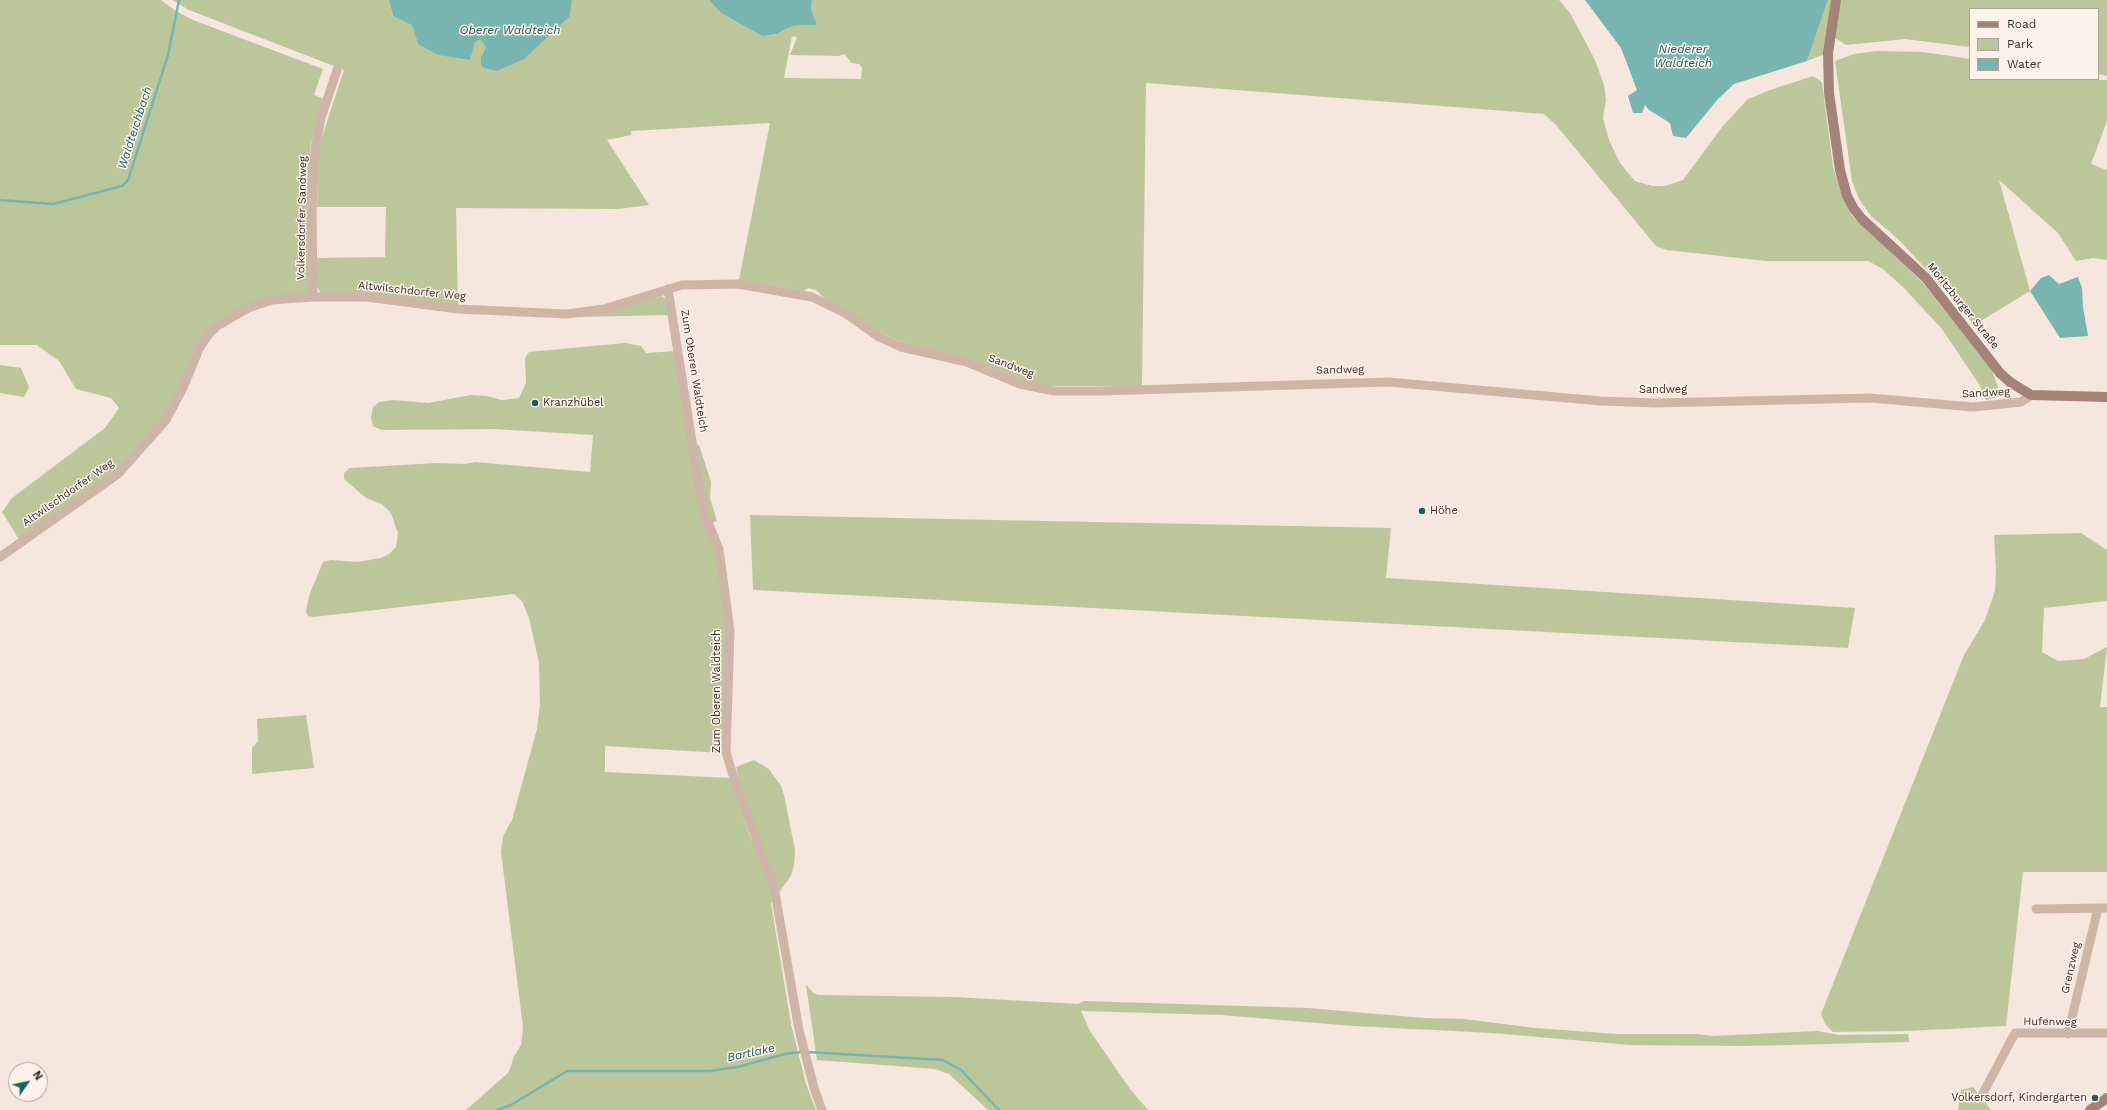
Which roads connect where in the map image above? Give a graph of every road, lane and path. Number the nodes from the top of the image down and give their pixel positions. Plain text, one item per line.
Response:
1 (1836, 0) edge
2 (337, 70) dead end
3 (668, 289) junction
4 (313, 297) junction
5 (2031, 396) junction
6 (2107, 397) edge
7 (0, 557) edge
8 (2103, 908) edge
9 (2036, 909) dead end
10 (2107, 1033) edge
11 (2068, 1034) junction
12 (1982, 1095) dead end
13 (2107, 1098) edge
14 (822, 1110) edge
15 (2090, 1110) edge

1 - 5 street, Moritzburger Straße
2 - 4 street, Volkersdorfer Sandweg
3 - 4 street, Altwilschdorfer Weg
3 - 5 street, Sandweg
3 - 14 street, Zum Oberen Waldteich
4 - 7 street, Altwilschdorfer Weg
5 - 6 street
8 - 9 street, Grenzweg
8 - 11 street, Grenzweg
10 - 11 street, Hufenweg
11 - 12 street, Hufenweg
13 - 15 street

